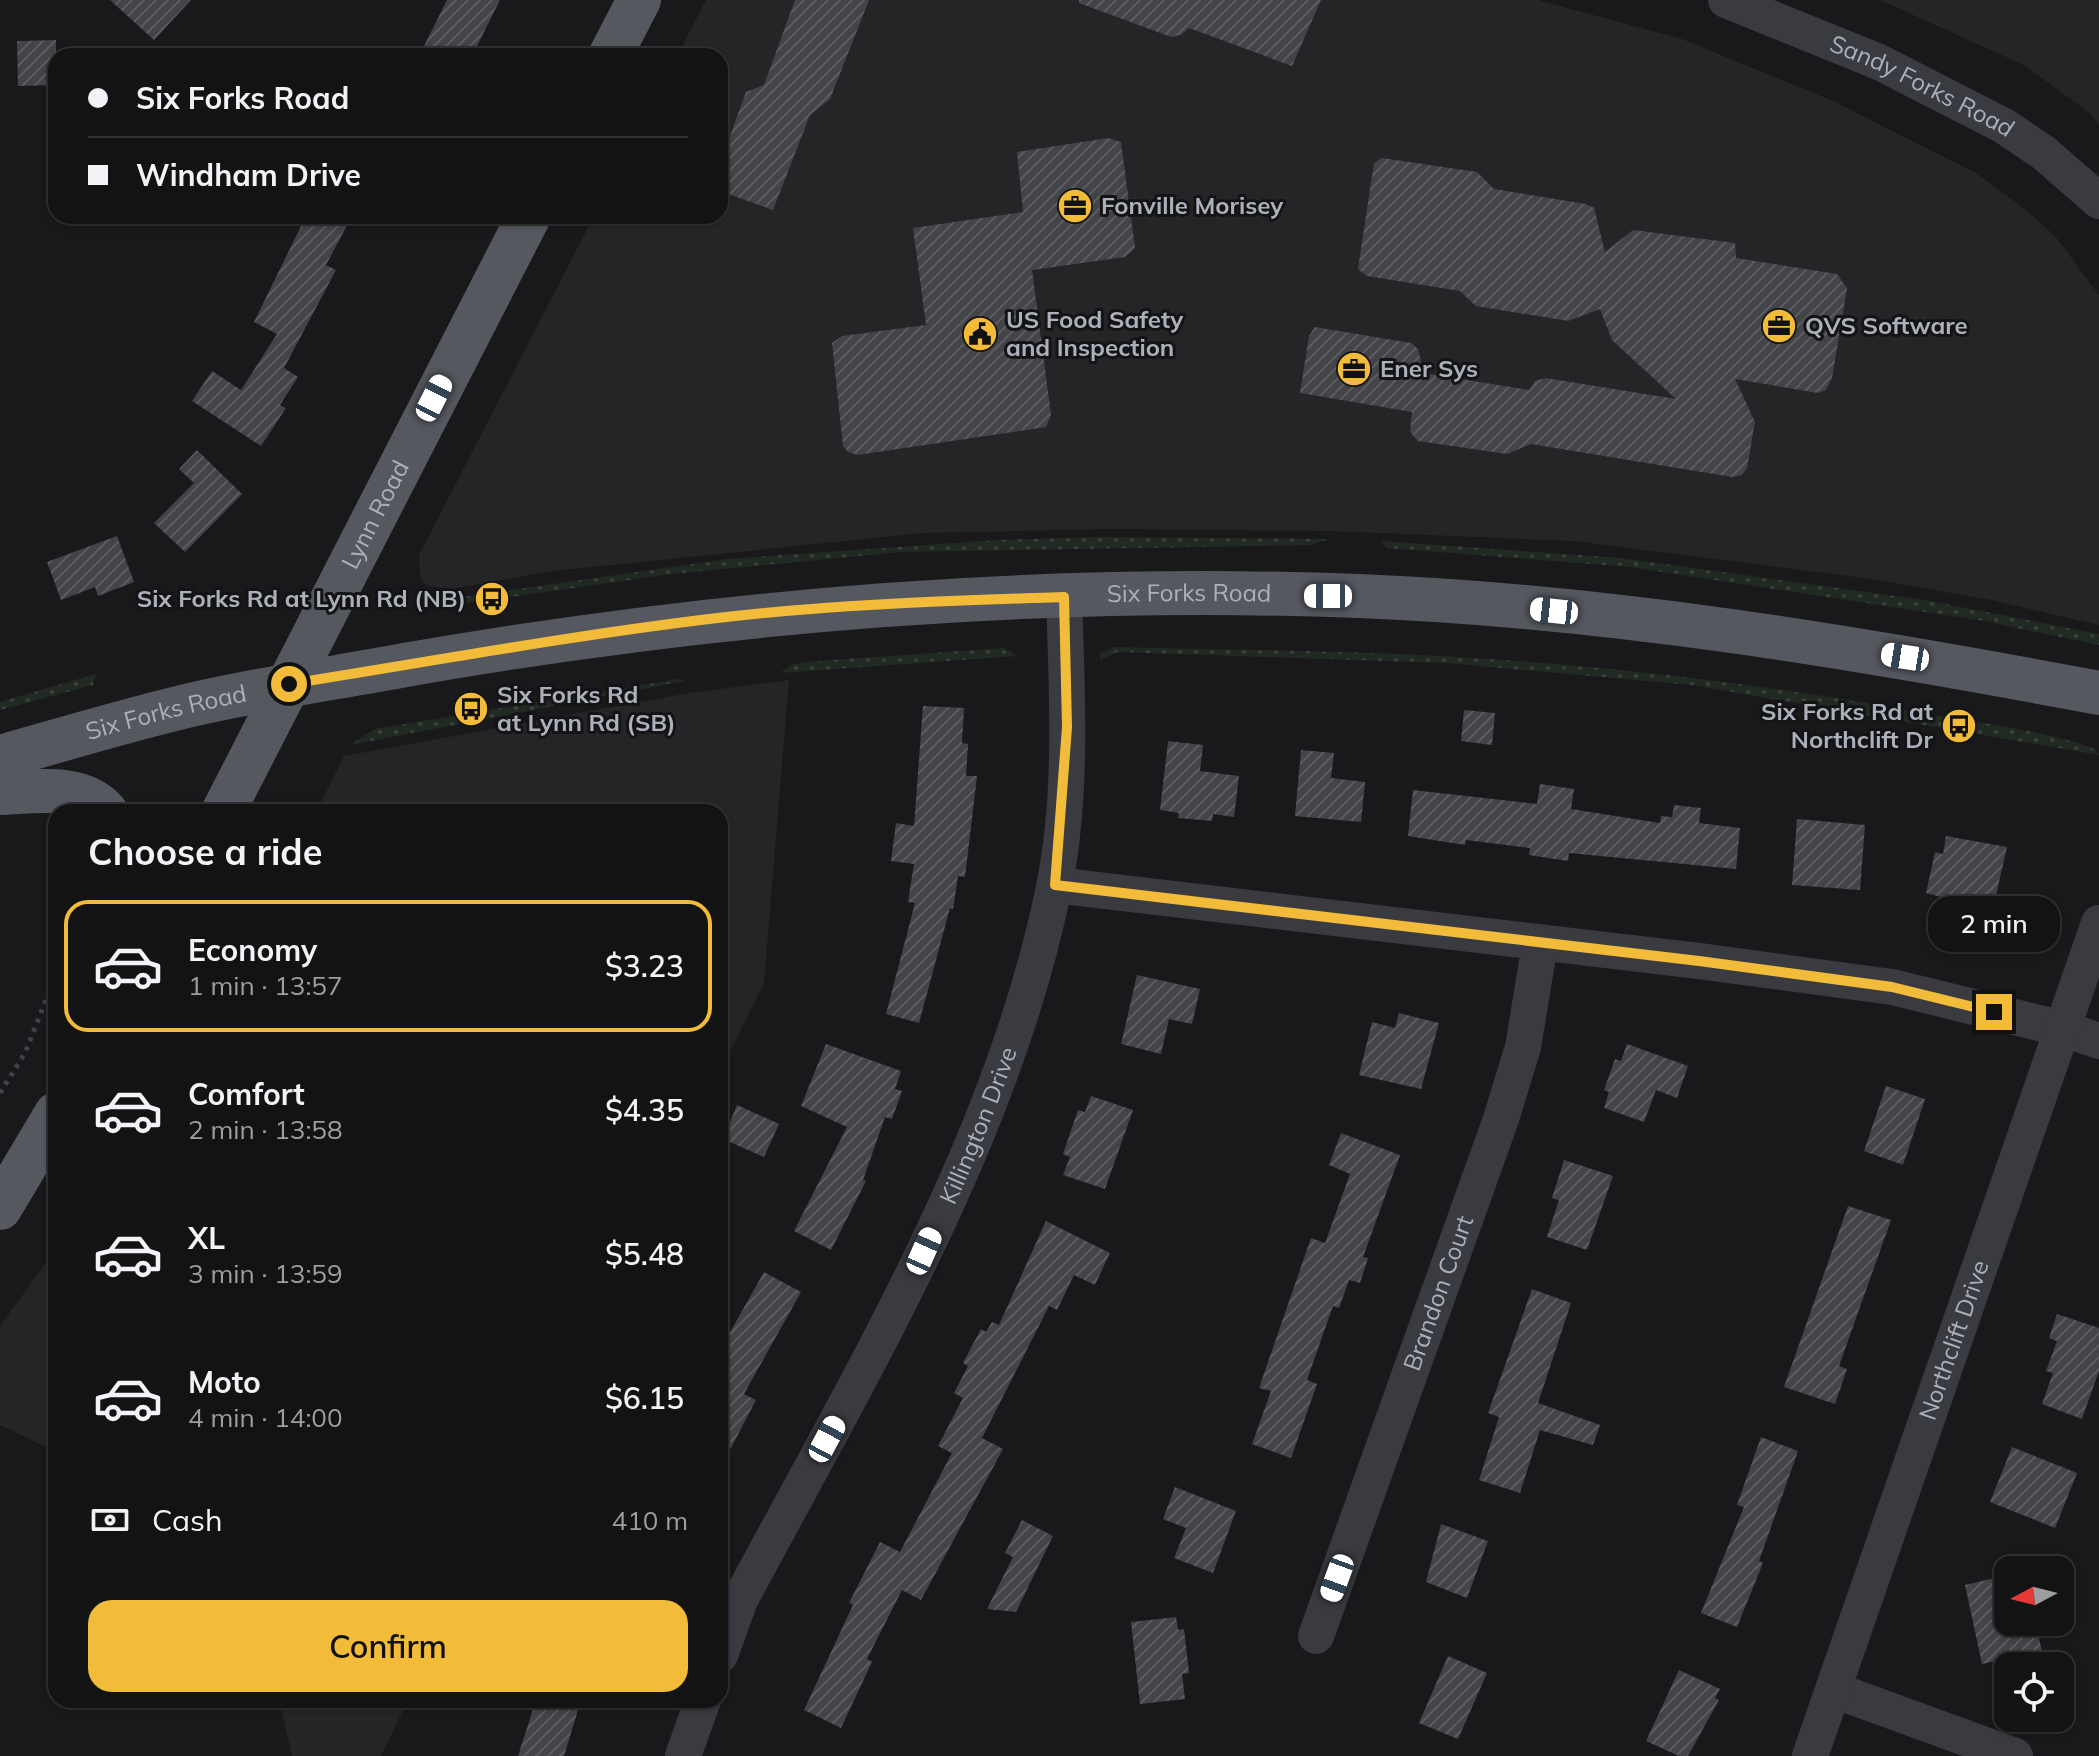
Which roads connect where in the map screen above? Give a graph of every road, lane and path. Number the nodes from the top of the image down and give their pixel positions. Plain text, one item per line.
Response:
1 (639, 0) edge
2 (1730, 1) edge
3 (614, 48) edge
4 (2099, 201) edge
5 (525, 224) edge
6 (1064, 597) junction
7 (289, 684) junction
8 (2099, 693) edge
9 (0, 757) edge
10 (0, 793) edge
11 (95, 804) edge
12 (227, 804) edge
13 (1055, 885) junction
14 (2099, 923) edge
15 (1540, 944) junction
16 (48, 995) edge
17 (2064, 1029) junction
18 (2099, 1041) edge
19 (0, 1093) edge
20 (48, 1127) edge
21 (0, 1208) edge
22 (728, 1633) edge
23 (1316, 1636) dead end
24 (1834, 1690) junction
25 (700, 1708) edge
26 (683, 1756) edge
27 (1810, 1756) edge
28 (2015, 1756) edge

1 - 3 main road
2 - 4 street, Sandy Forks Road
5 - 7 main road, Lynn Road
6 - 7 main road, Six Forks Road
6 - 8 main road, Six Forks Road
6 - 13 street, Killington Drive
7 - 9 main road, Six Forks Road
7 - 12 main road, Lynn Road
10 - 11 main road
13 - 15 street
13 - 22 street, Killington Drive
14 - 17 street, Northclift Drive
15 - 17 street
15 - 23 street, Brandon Court
16 - 19 path
17 - 18 street
17 - 24 street, Northclift Drive
20 - 21 main road
24 - 27 street, Northclift Drive
24 - 28 street
25 - 26 street

